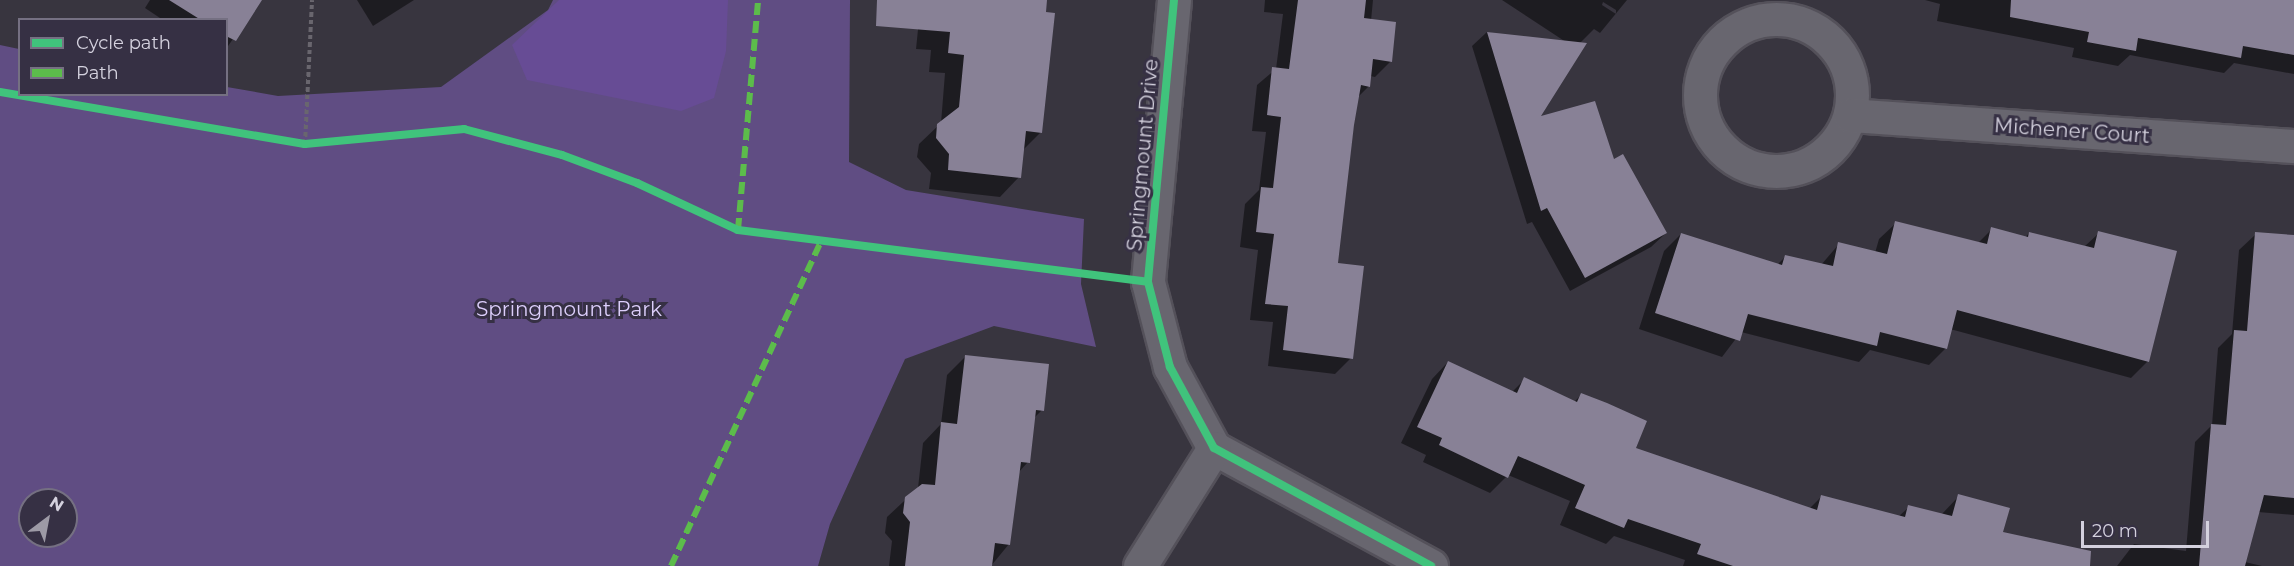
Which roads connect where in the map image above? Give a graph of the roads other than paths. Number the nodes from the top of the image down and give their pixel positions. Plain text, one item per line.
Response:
1 (1174, 0) edge
2 (1850, 115) junction
3 (2294, 146) edge
4 (1214, 448) junction
5 (1140, 566) edge
6 (1431, 566) edge

1 - 4 street, Springmount Drive
2 - 2 street
2 - 3 street, Michener Court
4 - 5 street
4 - 6 street

